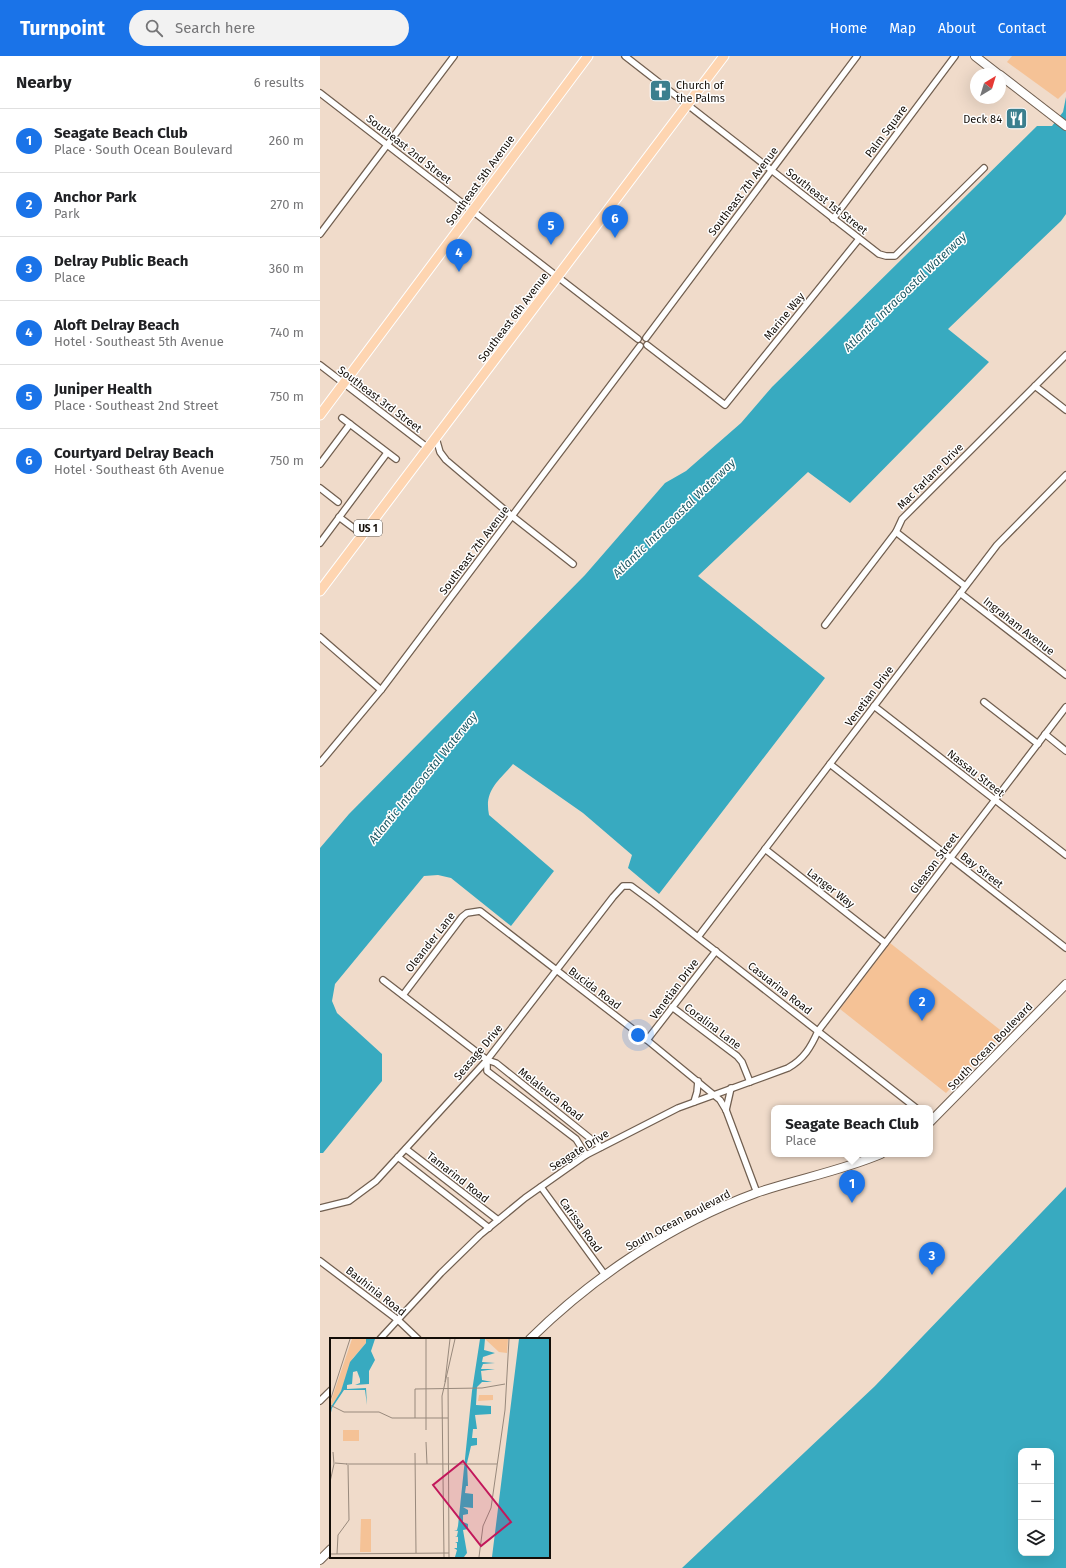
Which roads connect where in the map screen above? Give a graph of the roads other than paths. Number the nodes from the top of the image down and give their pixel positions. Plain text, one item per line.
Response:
1 (454, 56) edge
2 (588, 56) edge
3 (625, 56) edge
4 (724, 56) edge
5 (857, 56) edge
6 (955, 56) edge
7 (975, 56) edge
8 (990, 68) edge
9 (1006, 80) edge
10 (320, 93) edge
11 (687, 105) junction
12 (1066, 126) edge
13 (387, 144) junction
14 (984, 168) dead end
15 (771, 171) junction
16 (473, 211) junction
17 (833, 219) junction
18 (320, 234) edge
19 (859, 239) junction
20 (558, 277) junction
21 (646, 338) junction
22 (638, 339) junction
23 (647, 345) junction
24 (640, 346) junction
25 (1066, 355) edge
26 (320, 365) edge
27 (344, 383) junction
28 (1035, 386) junction
29 (1066, 410) edge
30 (320, 415) edge
31 (342, 418) dead end
32 (350, 424) junction
33 (436, 438) junction
34 (428, 448) junction
35 (387, 453) junction
36 (396, 459) dead end
37 (320, 464) edge
38 (1066, 475) edge
39 (320, 488) edge
40 (338, 502) dead end
41 (512, 516) junction
42 (339, 517) junction
43 (896, 532) junction
44 (363, 535) junction
45 (320, 543) edge
46 (573, 564) dead end
47 (965, 586) junction
48 (320, 592) edge
49 (960, 592) junction
50 (825, 625) dead end
51 (320, 637) edge
52 (1066, 675) edge
53 (382, 690) junction
54 (984, 702) dead end
55 (874, 706) junction
56 (1066, 707) edge
57 (1045, 734) junction
58 (1038, 744) junction
59 (1066, 751) edge
60 (320, 763) edge
61 (830, 764) junction
62 (994, 800) junction
63 (765, 849) junction
64 (1066, 855) edge
65 (950, 858) junction
66 (631, 886) joint
67 (480, 911) joint
68 (698, 937) junction
69 (885, 943) junction
70 (1066, 948) edge
71 (716, 951) junction
72 (556, 971) junction
73 (383, 980) dead end
74 (1066, 984) edge
75 (403, 995) junction
76 (672, 1007) junction
77 (818, 1031) junction
78 (647, 1040) junction
79 (487, 1060) junction
80 (698, 1081) junction
81 (750, 1082) junction
82 (731, 1088) junction
83 (713, 1094) junction
84 (694, 1102) junction
85 (912, 1105) edge
86 (726, 1110) junction
87 (933, 1118) edge
88 (601, 1148) junction
89 (406, 1149) junction
90 (586, 1155) junction
91 (398, 1157) junction
92 (874, 1157) edge
93 (541, 1187) junction
94 (757, 1193) junction
95 (320, 1208) edge
96 (498, 1220) junction
97 (489, 1228) junction
98 (320, 1261) edge
99 (605, 1275) junction
100 (398, 1320) junction
101 (381, 1338) edge
102 (417, 1338) edge
103 (531, 1338) edge
104 (330, 1391) edge
105 (320, 1400) edge
106 (330, 1550) edge
107 (320, 1560) edge

1 - 13 street
2 - 16 main road, Southeast 5th Avenue
3 - 11 street, Southeast 1st Street
4 - 11 main road, Southeast 6th Avenue / US 1
5 - 15 street, Southeast 7th Avenue
6 - 17 street, Palm Square
7 - 8 main road
9 - 12 main road
10 - 13 street, Southeast 2nd Street
11 - 15 street, Southeast 1st Street
11 - 20 main road, Southeast 6th Avenue / US 1
13 - 16 street, Southeast 2nd Street
13 - 18 street
14 - 19 street, Southeast 1st Street
15 - 17 street, Southeast 1st Street
15 - 21 street, Southeast 7th Avenue
16 - 20 street, Southeast 2nd Street
16 - 27 main road, Southeast 5th Avenue
17 - 19 street, Southeast 1st Street
19 - 23 street, Marine Way
20 - 22 street, Southeast 2nd Street
20 - 33 main road, Southeast 6th Avenue / US 1
21 - 22 street
21 - 23 street
22 - 24 street
23 - 24 street
24 - 41 street, Southeast 7th Avenue
25 - 28 street, Mac Farlane Drive
26 - 27 street, Southeast 3rd Street
27 - 30 main road, Southeast 5th Avenue
27 - 34 street, Southeast 3rd Street
28 - 29 street
28 - 43 street, Mac Farlane Drive
31 - 32 street
32 - 35 street
32 - 37 street
33 - 34 main road, Southeast 6th Avenue / US 1
33 - 41 street
34 - 44 main road, Southeast 6th Avenue / US 1
35 - 36 street
35 - 42 street
38 - 47 street, Venetian Drive
39 - 40 street
41 - 46 street
41 - 53 street, Southeast 7th Avenue
42 - 44 street
42 - 45 street
43 - 47 street
43 - 50 street, Mac Farlane Drive
44 - 48 main road, Southeast 6th Avenue / US 1
47 - 49 street, Venetian Drive
49 - 52 street, Ingraham Avenue
49 - 55 street, Venetian Drive
51 - 53 street
53 - 60 street, Southeast 7th Avenue
54 - 58 street
55 - 61 street, Venetian Drive
55 - 62 street, Nassau Street
56 - 57 street, Gleason Street
57 - 58 street, Gleason Street
57 - 59 street
58 - 62 street, Gleason Street
61 - 63 street, Venetian Drive
61 - 65 street, Bay Street
62 - 64 street, Nassau Street
62 - 65 street, Gleason Street
63 - 68 street, Venetian Drive
63 - 69 street, Langer Way
65 - 69 street, Gleason Street
65 - 70 street, Bay Street
66 - 68 street, Casuarina Road
66 - 72 street, Seasage Drive
67 - 72 street, Bucida Road
67 - 75 street, Oleander Lane
68 - 71 street, Casuarina Road
69 - 77 street, Gleason Street
71 - 76 street, Venetian Drive
71 - 77 street, Casuarina Road
72 - 78 street, Bucida Road
72 - 79 street, Seasage Drive
73 - 75 street, Melaleuca Road
74 - 87 main road, South Ocean Boulevard
75 - 79 street, Melaleuca Road
76 - 78 street, Venetian Drive
76 - 81 street, Coralina Lane
77 - 81 street, Seagate Drive
77 - 85 street, Casuarina Road
78 - 80 street, Bucida Road
79 - 88 street, Melaleuca Road
79 - 89 street, Seasage Drive
79 - 90 street, Melaleuca Road
80 - 83 street, Bucida Road
80 - 84 street
81 - 82 street, Seagate Drive
82 - 83 street, Seagate Drive
82 - 86 street
83 - 84 street, Seagate Drive
83 - 86 street, Bucida Road
84 - 88 street, Seagate Drive
86 - 94 street, Bucida Road
88 - 90 street, Seagate Drive
89 - 91 street, Seasage Drive
89 - 96 street, Tamarind Road
90 - 93 street, Seagate Drive
91 - 95 street, Seasage Drive
91 - 97 street, Tamarind Road
92 - 94 main road, South Ocean Boulevard
93 - 96 street, Seagate Drive
93 - 99 street, Carissa Road
94 - 99 main road, South Ocean Boulevard
96 - 97 street, Seagate Drive
97 - 100 street, Seagate Drive
98 - 100 street, Bauhinia Road
99 - 103 main road, South Ocean Boulevard
100 - 101 street, Seagate Drive
100 - 102 street, Bauhinia Road
104 - 105 street
106 - 107 main road

